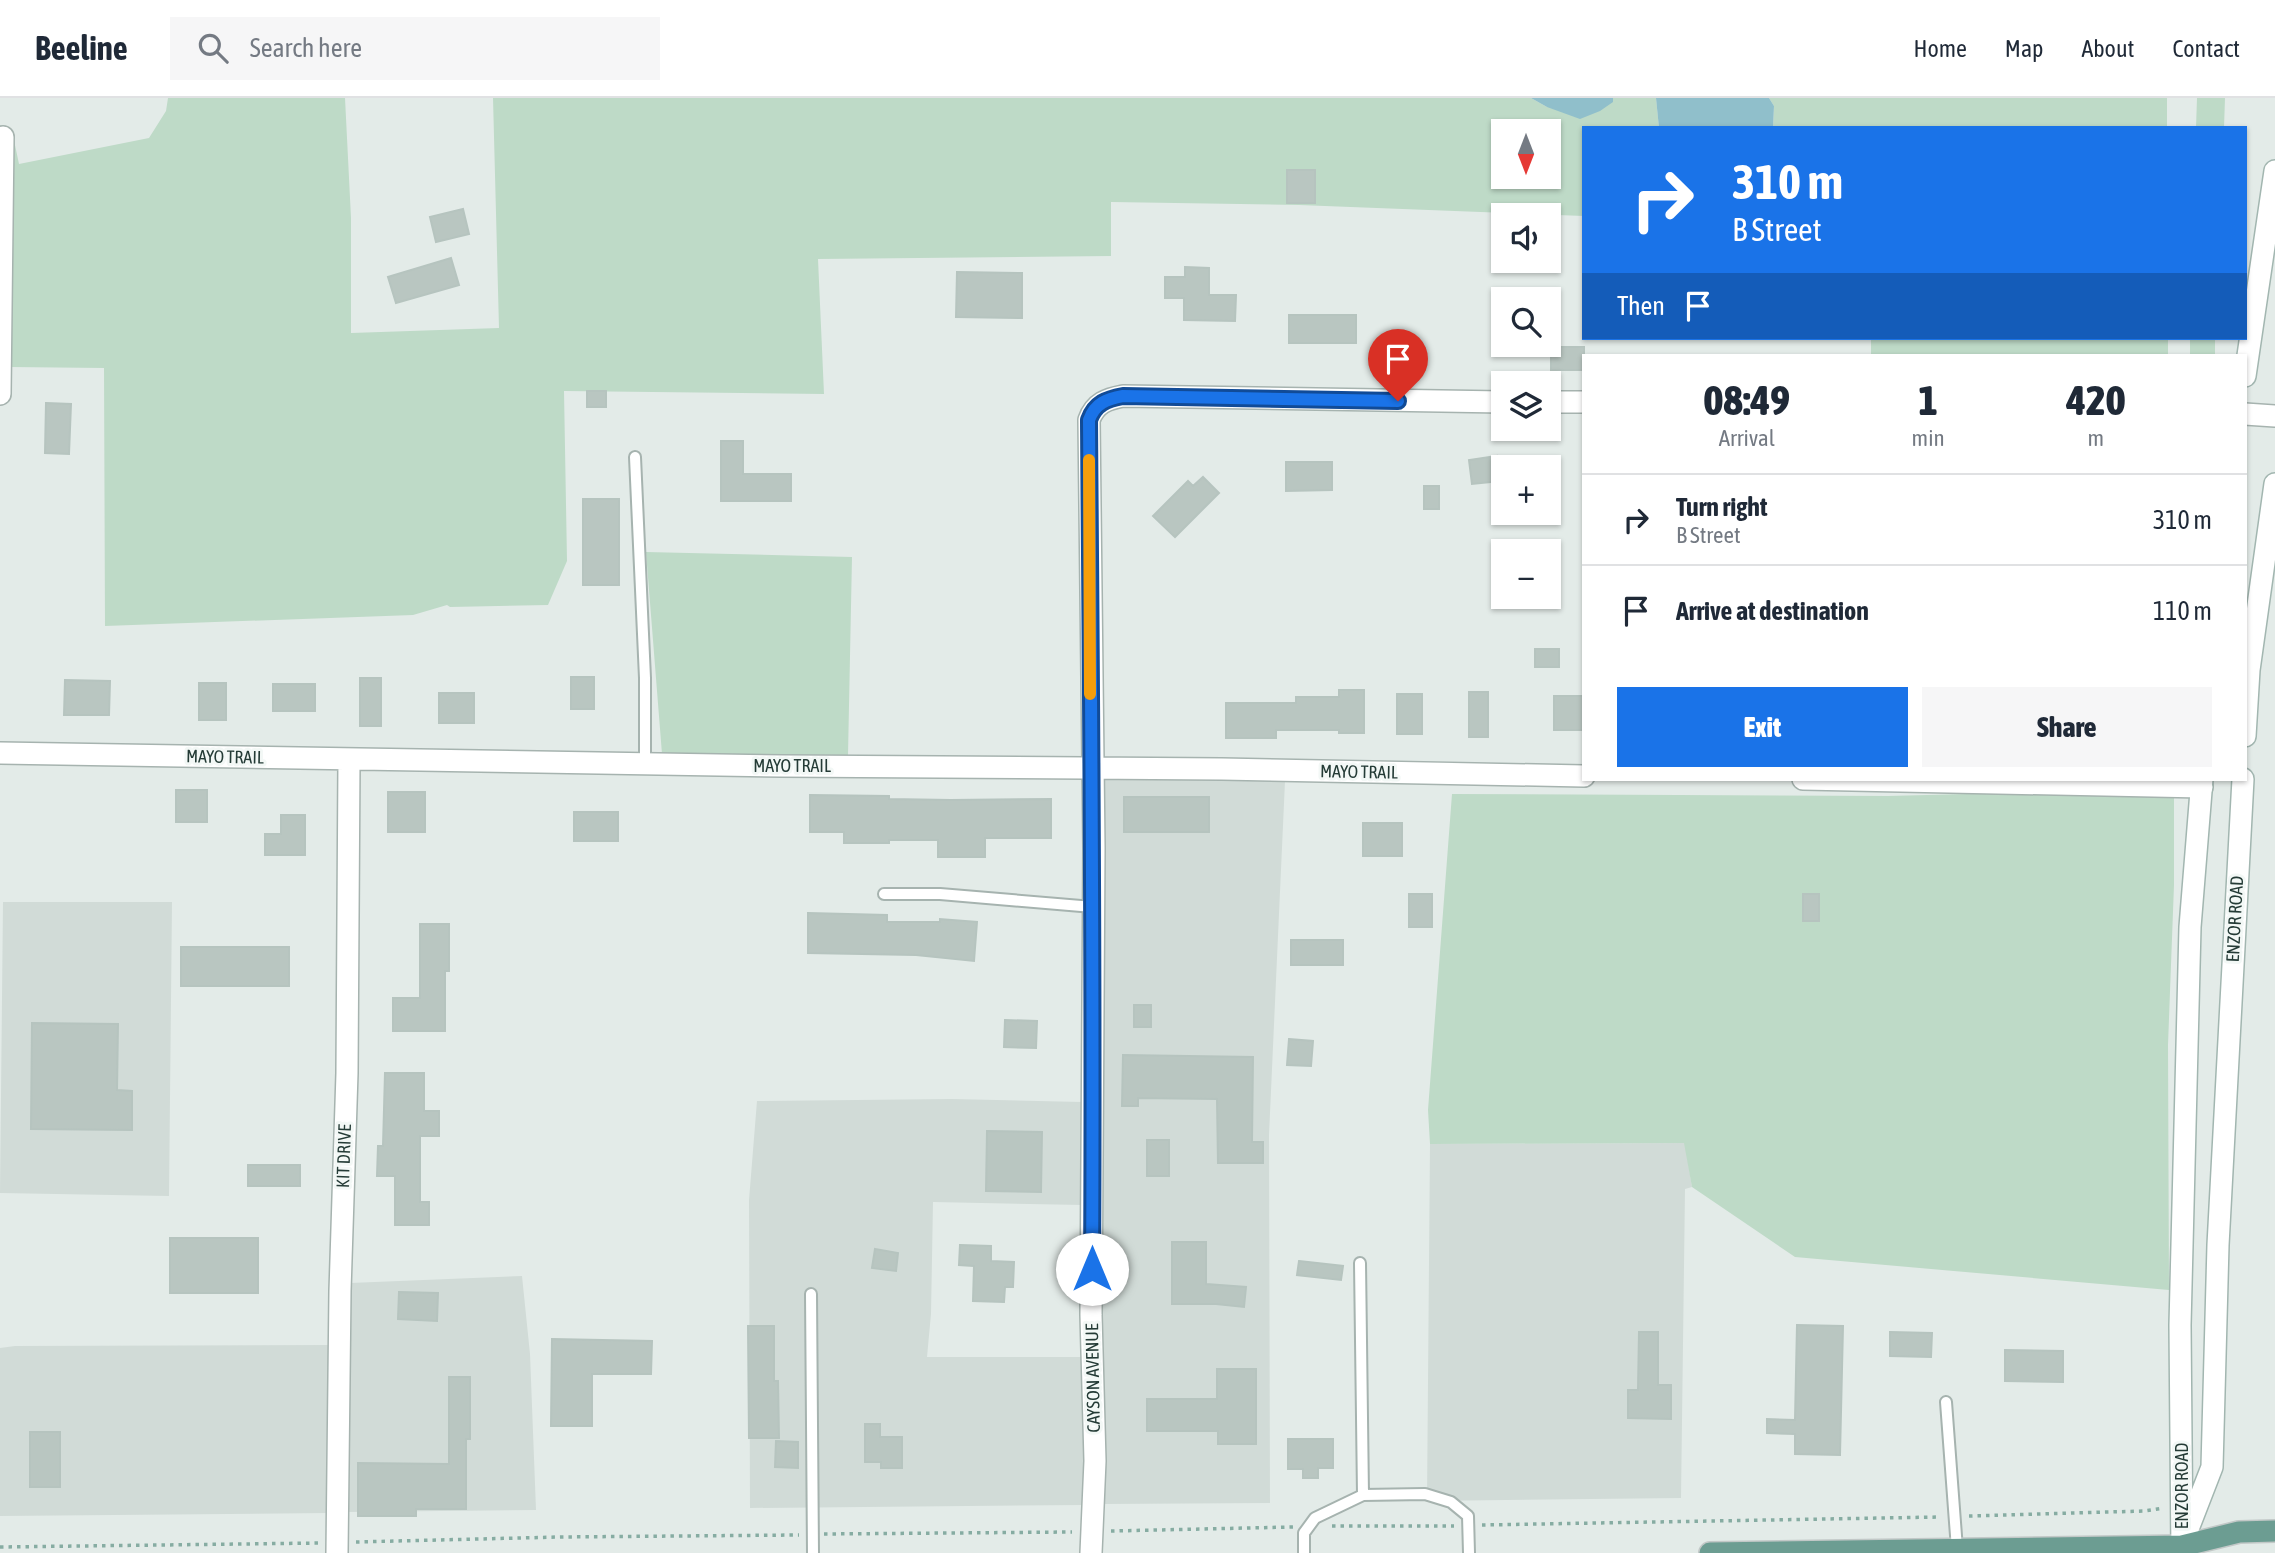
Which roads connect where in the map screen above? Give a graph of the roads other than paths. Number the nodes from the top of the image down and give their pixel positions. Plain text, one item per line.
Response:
1 (3, 136) dead end
2 (2275, 172) edge
3 (2247, 362) edge
4 (0, 394) edge
5 (1491, 402) edge
6 (1561, 402) edge
7 (1582, 402) edge
8 (2247, 414) edge
9 (2275, 416) edge
10 (635, 457) dead end
11 (2275, 484) edge
12 (2247, 703) edge
13 (0, 753) edge
14 (349, 760) junction
15 (645, 765) junction
16 (1093, 769) junction
17 (1582, 776) edge
18 (2002, 781) edge
19 (2243, 781) edge
20 (2202, 783) edge
21 (884, 894) dead end
22 (1093, 907) junction
23 (1360, 1263) dead end
24 (811, 1294) dead end
25 (1946, 1402) dead end
26 (1363, 1495) junction
27 (2275, 1531) edge
28 (2182, 1549) edge
29 (1966, 1550) edge
30 (2100, 1550) edge
31 (1863, 1551) edge
32 (337, 1553) edge
33 (813, 1553) edge
34 (1091, 1553) edge
35 (1304, 1553) edge
36 (1469, 1553) edge
37 (1710, 1553) edge
38 (2205, 1553) edge

1 - 4 street
2 - 3 street
5 - 16 street, CAYSON AVENUE
6 - 7 street
8 - 9 street
10 - 15 lane
11 - 12 street
13 - 14 street, MAYO TRAIL
14 - 15 street, MAYO TRAIL
14 - 32 street, KIT DRIVE
15 - 16 street, MAYO TRAIL
16 - 17 street, MAYO TRAIL
16 - 22 street, CAYSON AVENUE
18 - 20 street
19 - 28 street, ENZOR ROAD
20 - 28 street, ENZOR ROAD
21 - 22 lane
22 - 34 street, CAYSON AVENUE
23 - 26 lane
24 - 33 lane
25 - 29 lane
26 - 35 lane
26 - 36 lane
27 - 28 main road
28 - 30 main road
28 - 38 main road
29 - 30 main road
29 - 31 main road
31 - 37 main road

